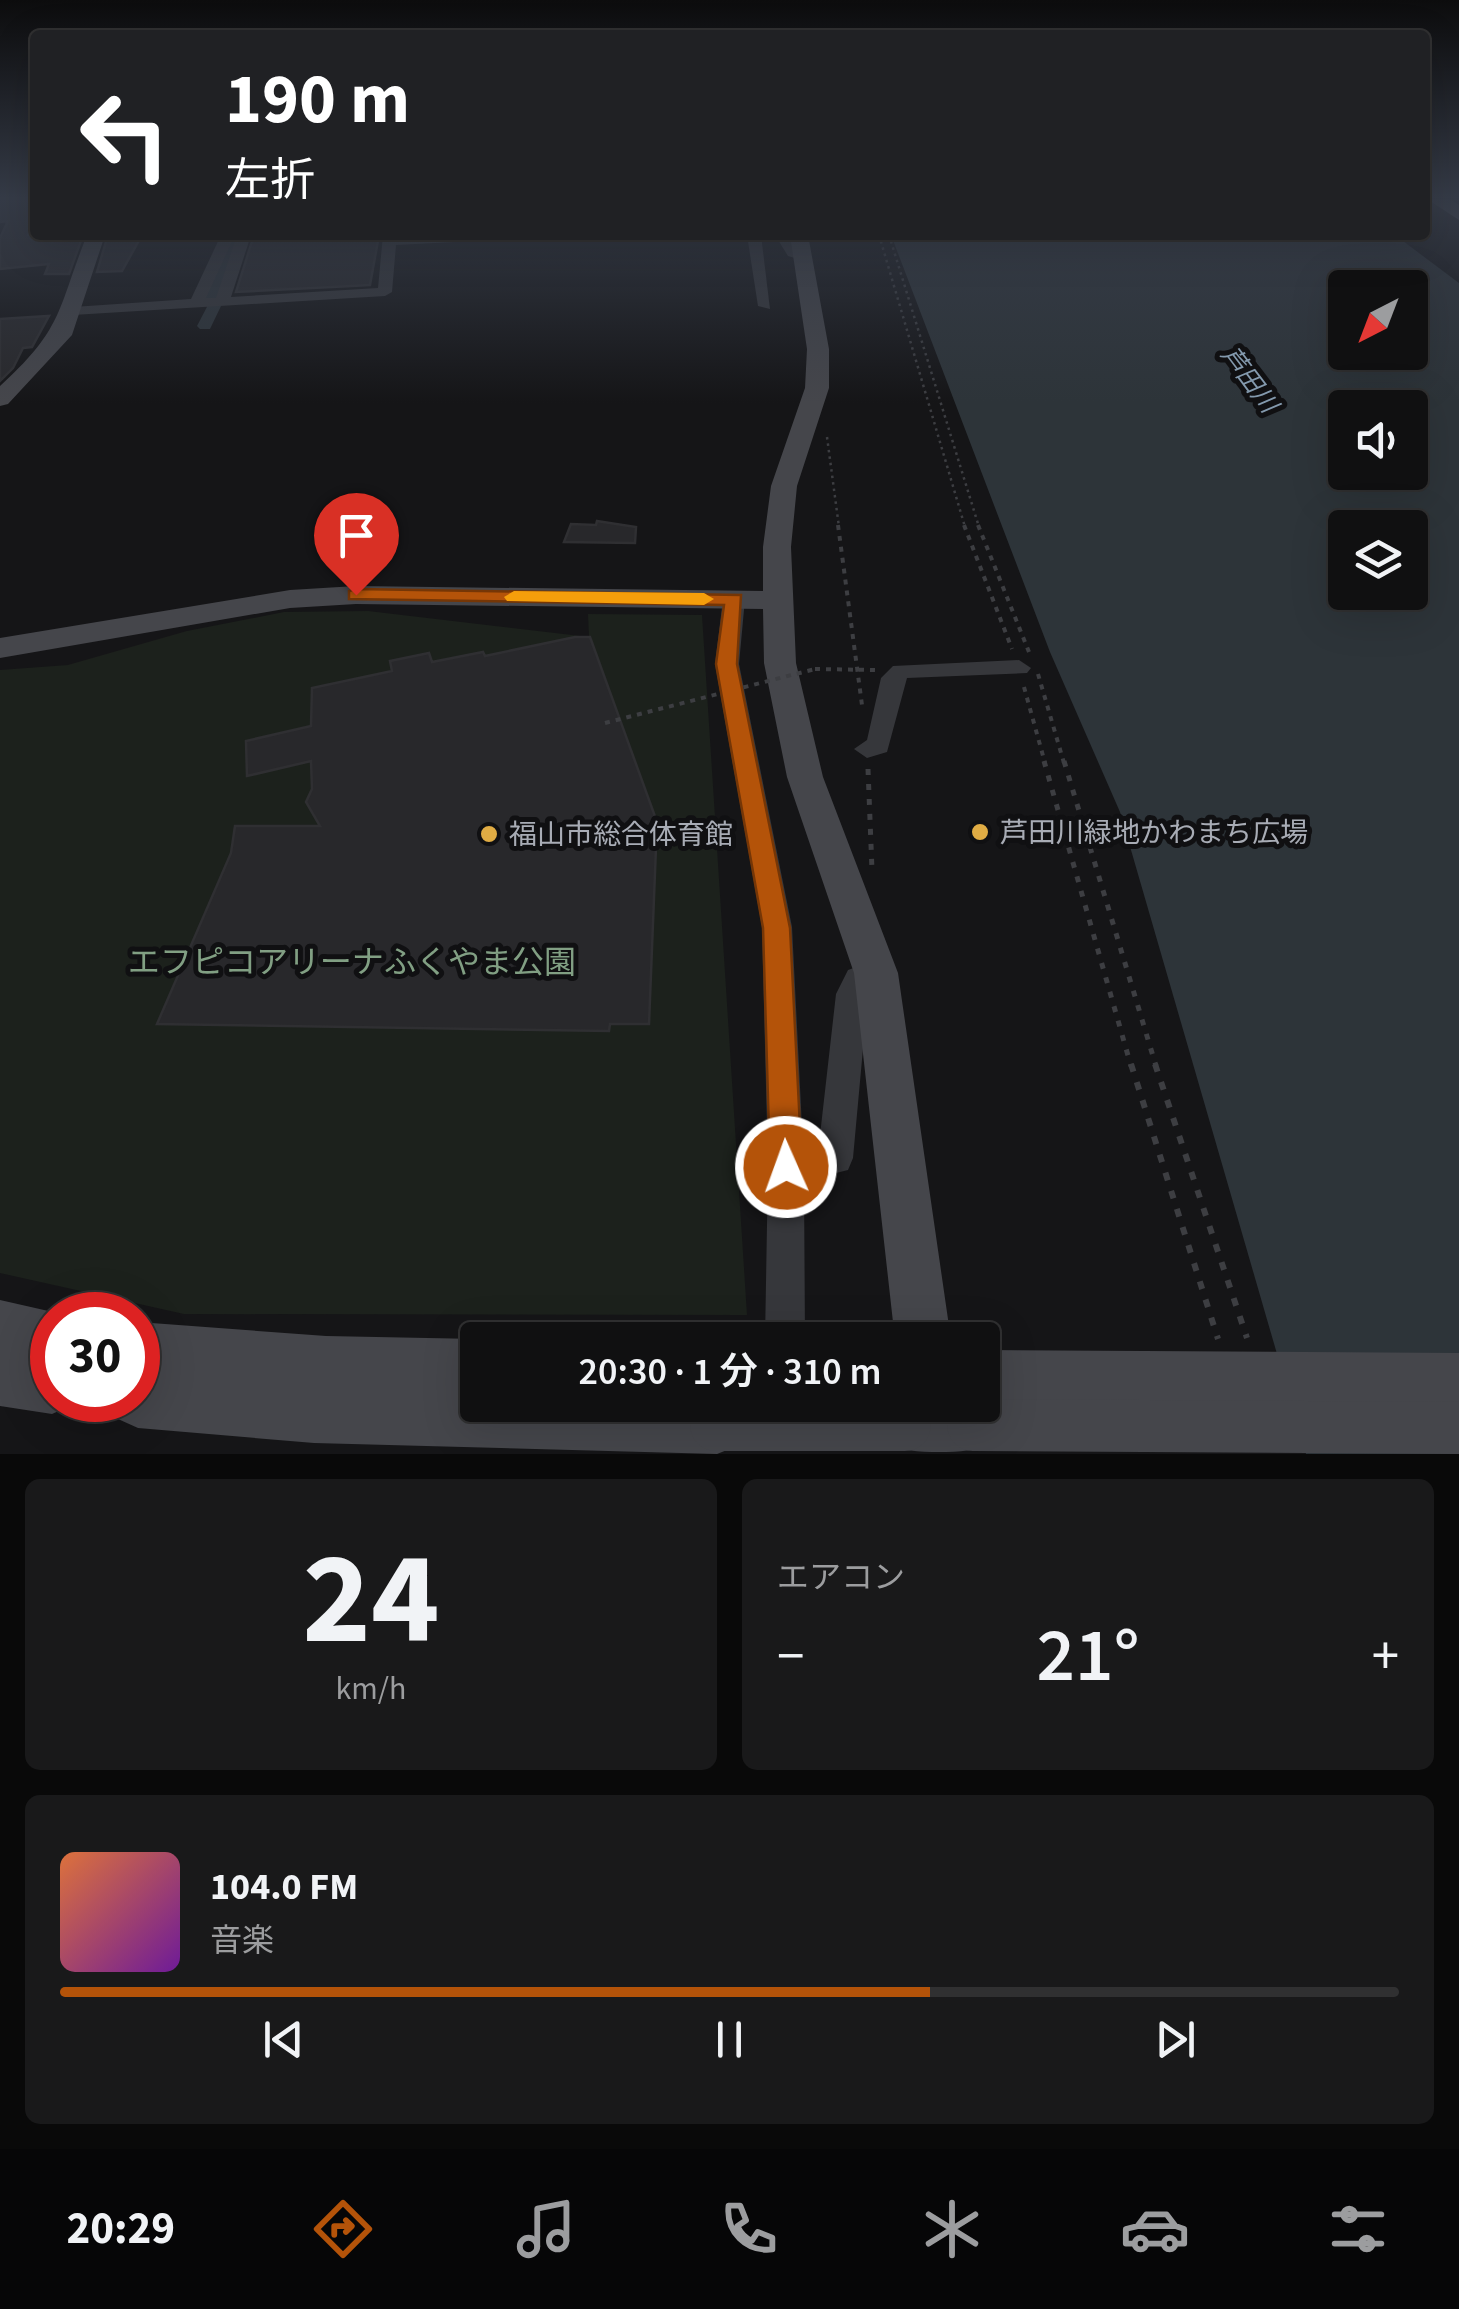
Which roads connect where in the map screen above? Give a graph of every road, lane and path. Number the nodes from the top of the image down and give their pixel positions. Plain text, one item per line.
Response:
1 (83, 267) edge
2 (213, 267) edge
3 (234, 267) edge
4 (387, 267) edge
5 (759, 267) edge
6 (806, 267) edge
7 (888, 267) edge
8 (899, 267) edge
9 (222, 302) junction
10 (197, 303) junction
11 (765, 306) dead end
12 (73, 311) junction
13 (816, 388) junction
14 (0, 399) edge
15 (734, 599) junction
16 (778, 600) junction
17 (0, 648) edge
18 (857, 668) junction
19 (1019, 668) junction
20 (866, 670) dead end
21 (606, 722) dead end
22 (867, 748) junction
23 (872, 878) dead end
24 (876, 973) junction
25 (786, 1167) junction
26 (785, 1322) edge
27 (921, 1322) edge
28 (0, 1328) edge
29 (30, 1333) edge
30 (1248, 1340) dead end
31 (1218, 1341) dead end
32 (160, 1352) edge
33 (460, 1368) edge
34 (0, 1377) edge
35 (1459, 1378) edge
36 (30, 1382) edge
37 (160, 1401) edge
38 (1000, 1414) edge
39 (460, 1418) edge
40 (1000, 1419) edge
41 (582, 1422) edge
42 (785, 1422) edge
43 (830, 1422) edge
44 (1459, 1428) edge
45 (784, 1454) edge

1 - 12 street
2 - 10 street
3 - 9 street
4 - 9 street
5 - 11 street
6 - 13 street
7 - 19 path
8 - 30 path
9 - 10 street
10 - 12 street
12 - 14 street
13 - 16 street
13 - 18 path
15 - 16 street
15 - 17 street
15 - 25 street
16 - 24 street
18 - 20 path
18 - 21 path, bridge
18 - 22 path
19 - 22 street
19 - 31 path
22 - 23 path
24 - 25 street
24 - 27 street
25 - 26 street
28 - 29 street
32 - 33 street
34 - 36 street
35 - 38 street, bridge
37 - 39 street, bridge
40 - 44 street, bridge
41 - 43 street, bridge
42 - 45 street

